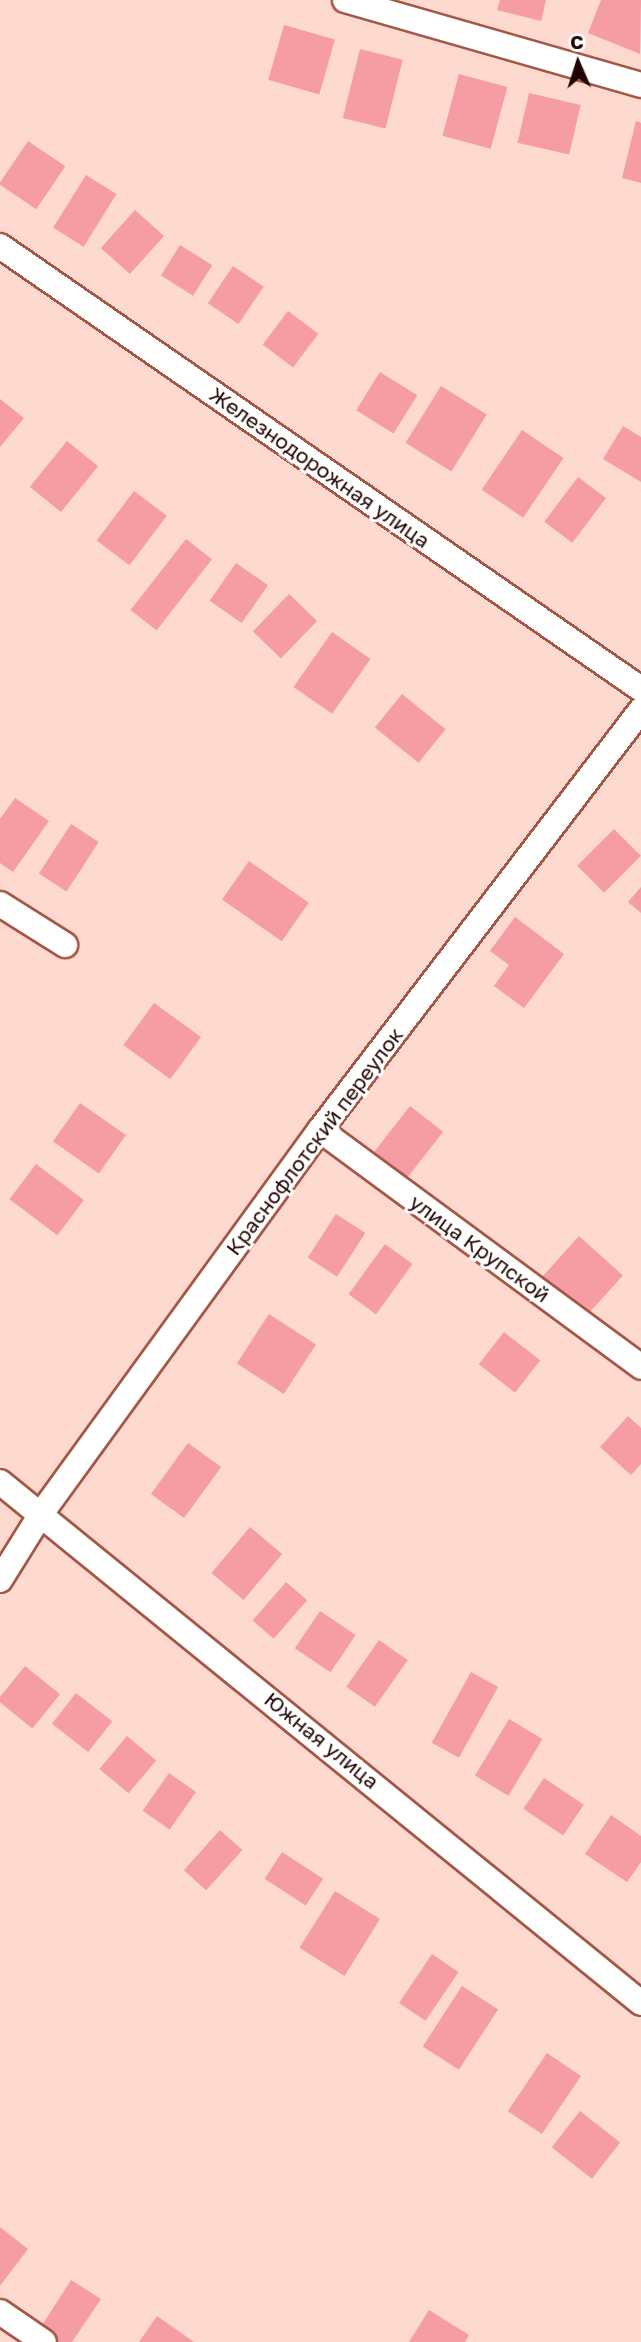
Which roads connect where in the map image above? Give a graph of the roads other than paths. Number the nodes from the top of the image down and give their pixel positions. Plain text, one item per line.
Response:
1 (345, 0) edge
2 (641, 85) edge
3 (0, 246) edge
4 (641, 689) edge
5 (641, 710) edge
6 (0, 904) edge
7 (65, 944) dead end
8 (320, 1130) junction
9 (641, 1367) edge
10 (0, 1482) edge
11 (43, 1511) junction
12 (0, 1580) edge
13 (641, 2003) edge
14 (0, 2312) edge
15 (44, 2342) edge

1 - 2 street
3 - 4 street, Железнодорожная улица
5 - 8 street, Краснофлотский переулок
6 - 7 street
8 - 9 street, улица Крупской
8 - 11 street, Краснофлотский переулок
10 - 11 street, Южная улица
11 - 12 street, Краснофлотский переулок
11 - 13 street, Южная улица
14 - 15 street

